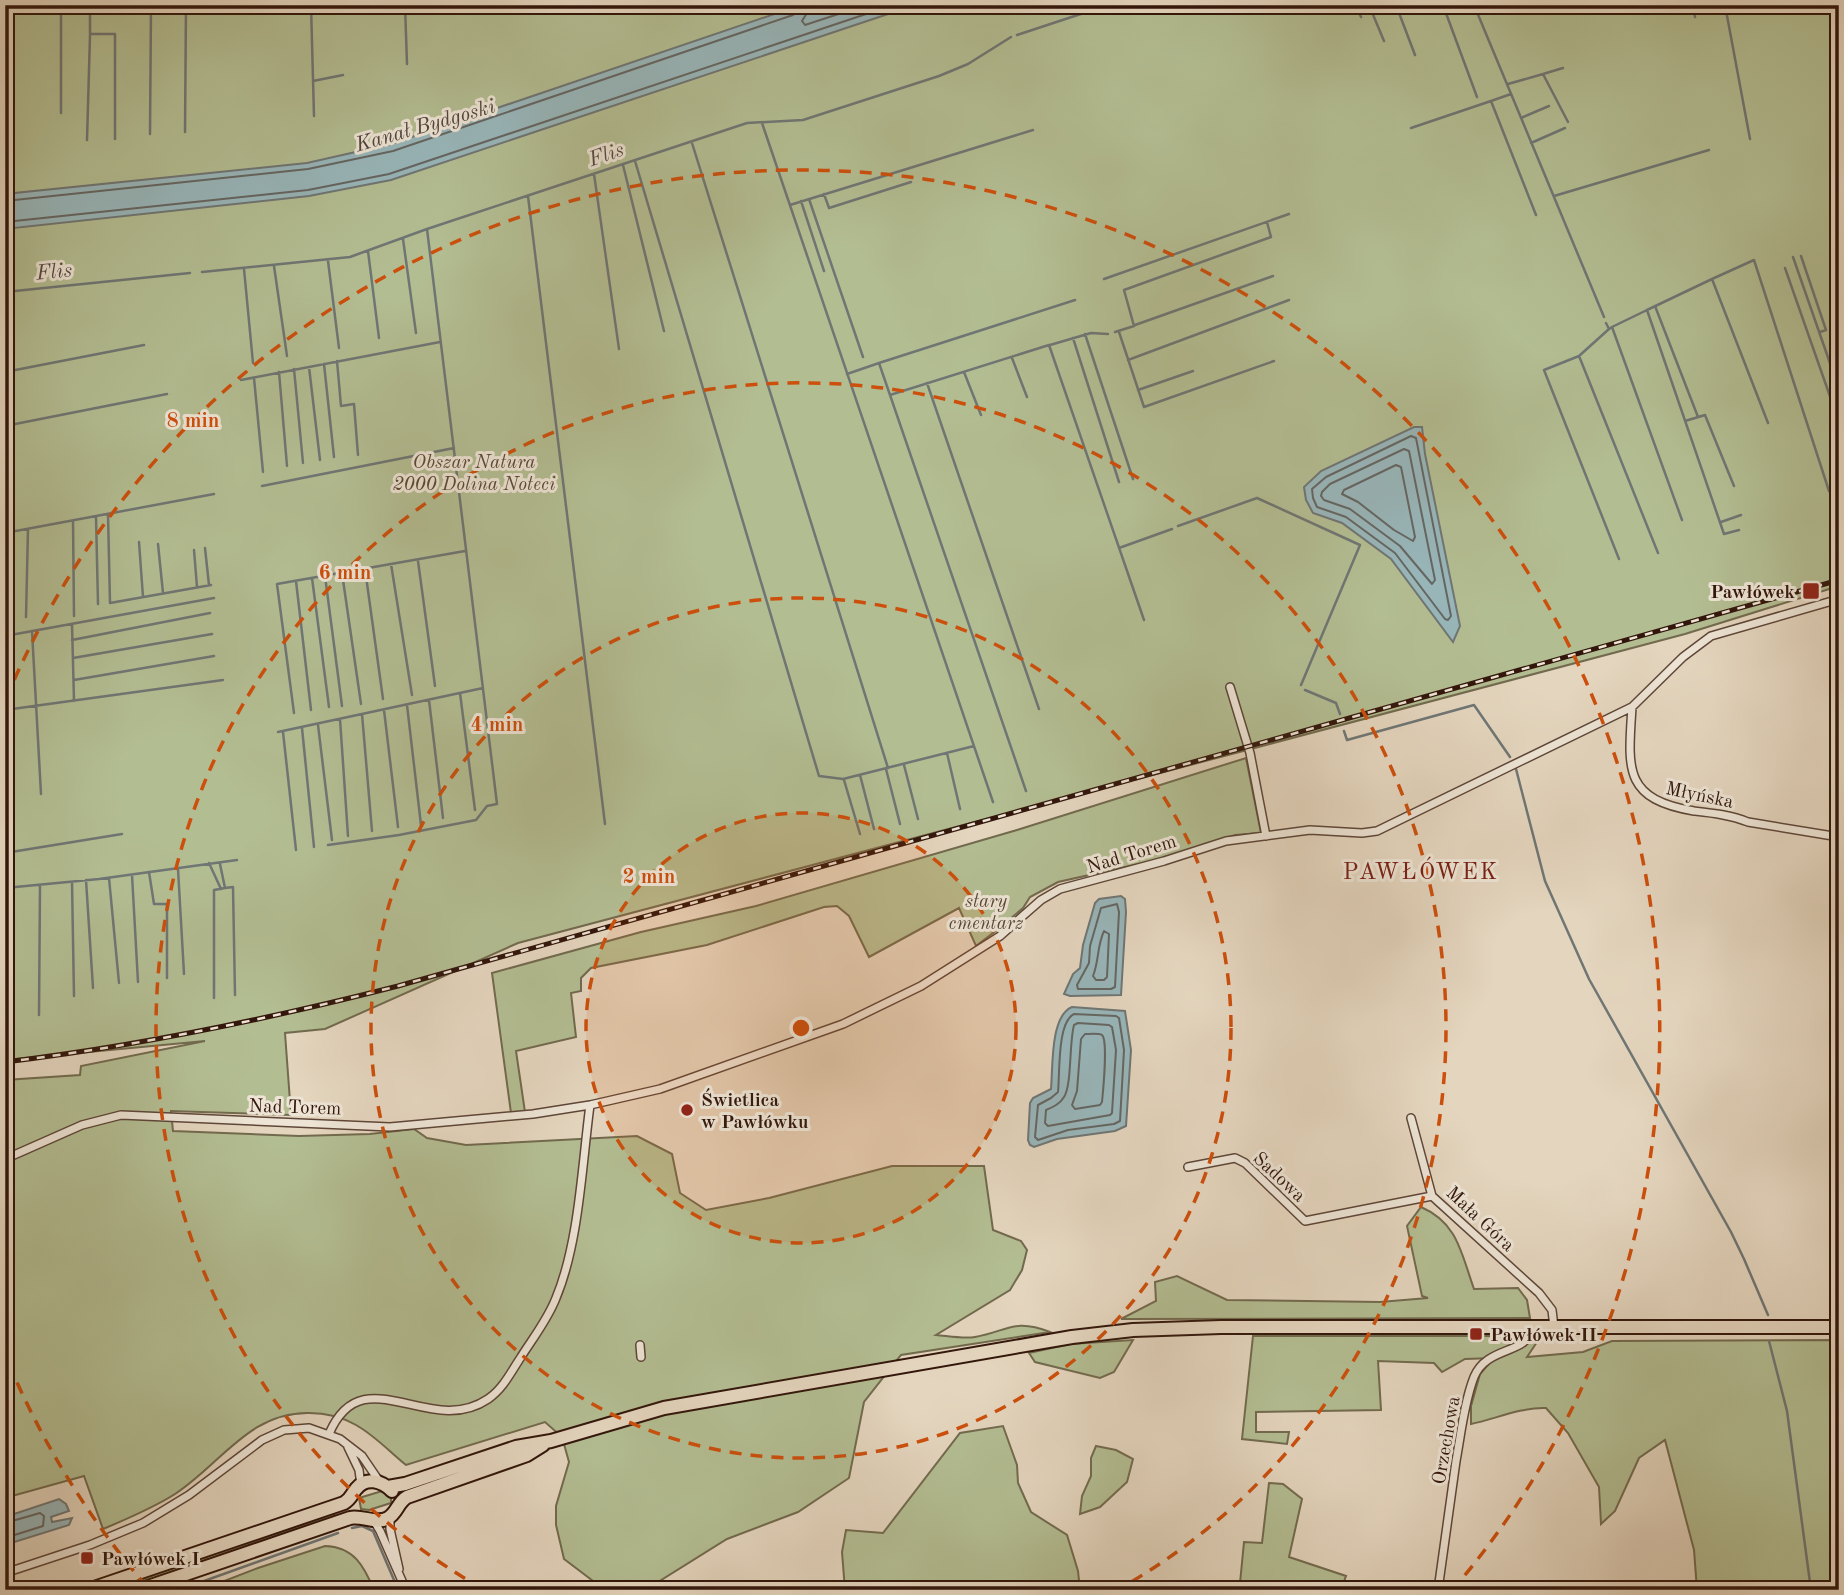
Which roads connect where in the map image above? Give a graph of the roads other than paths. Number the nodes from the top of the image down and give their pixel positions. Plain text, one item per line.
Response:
1 (1839, 599) edge
2 (1230, 687) dead end
3 (1632, 707) junction
4 (1266, 836) junction
5 (1839, 837) edge
6 (590, 1105) junction
7 (1411, 1118) dead end
8 (5, 1159) edge
9 (1188, 1167) dead end
10 (1432, 1196) junction
11 (1554, 1327) junction
12 (1839, 1327) edge
13 (1531, 1328) junction
14 (640, 1345) dead end
15 (641, 1357) dead end
16 (329, 1434) junction
17 (551, 1441) junction
18 (348, 1446) junction
19 (383, 1484) junction
20 (361, 1485) junction
21 (352, 1497) junction
22 (399, 1504) junction
23 (390, 1517) junction
24 (368, 1519) junction
25 (5, 1573) edge
26 (399, 1573) junction
27 (88, 1590) edge
28 (139, 1590) edge
29 (405, 1590) edge
30 (1438, 1590) edge

1 - 3 street, Nad Torem
2 - 4 street
3 - 4 street, Nad Torem
3 - 5 street, Młyńska
4 - 6 street, Nad Torem
6 - 8 street, Nad Torem
6 - 16 street
7 - 10 street, Mała Góra
9 - 10 street, Sadowa
10 - 11 street, Mała Góra
11 - 12 highway
11 - 13 highway
13 - 17 highway
13 - 30 street, Orzechowa
14 - 15 street
16 - 18 street
16 - 25 street
17 - 19 highway
17 - 22 highway
18 - 19 street
18 - 20 street
19 - 20 highway
19 - 22 highway
20 - 21 highway
21 - 24 highway
21 - 27 highway
22 - 23 highway
23 - 24 highway
23 - 26 street
24 - 26 street
24 - 28 highway
26 - 29 street

